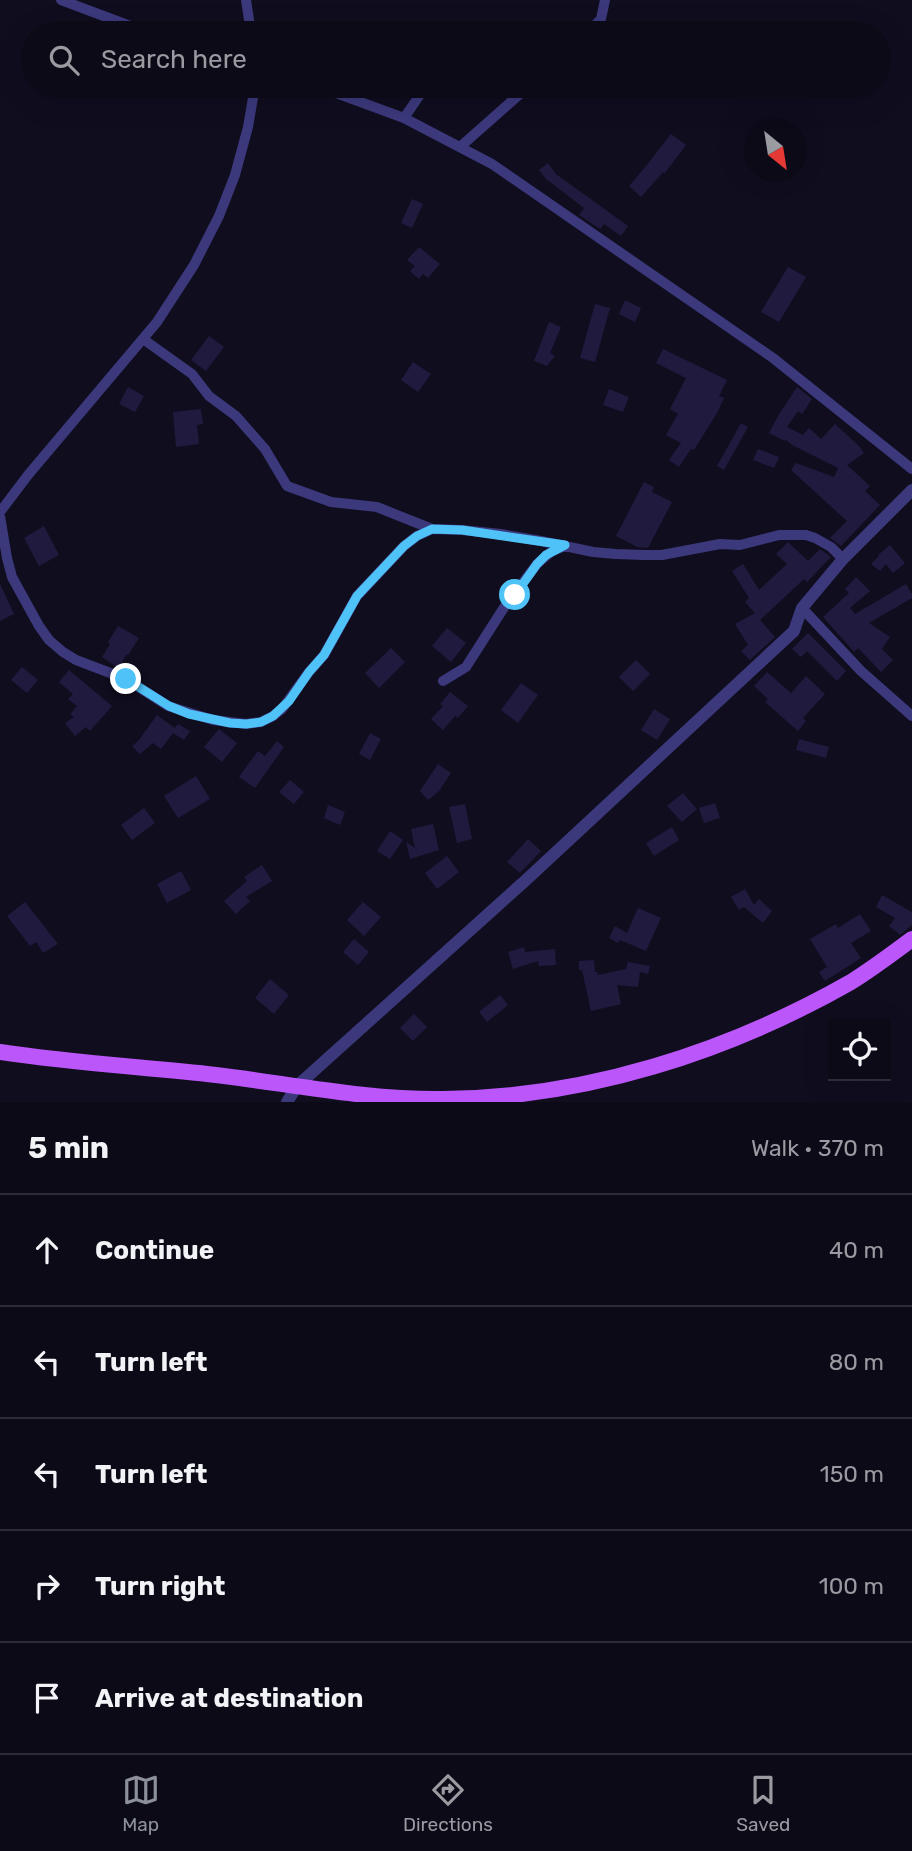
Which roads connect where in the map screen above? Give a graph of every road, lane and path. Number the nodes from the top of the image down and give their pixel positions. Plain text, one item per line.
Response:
1 (61, 0) edge
2 (246, 0) edge
3 (605, 0) edge
4 (117, 21) edge
5 (249, 21) edge
6 (599, 21) edge
7 (253, 98) edge
8 (350, 98) edge
9 (418, 98) edge
10 (515, 98) edge
11 (404, 118) junction
12 (460, 147) junction
13 (143, 339) junction
14 (912, 469) edge
15 (912, 490) edge
16 (0, 514) edge
17 (432, 529) junction
18 (565, 545) junction
19 (843, 559) junction
20 (802, 608) junction
21 (443, 681) dead end
22 (912, 716) edge
23 (912, 939) edge
24 (0, 1052) edge
25 (298, 1086) junction
26 (287, 1102) edge

1 - 4 street
2 - 5 street
3 - 6 street
7 - 13 street
8 - 11 street
9 - 11 street
10 - 12 street
11 - 12 street
12 - 14 street
13 - 16 street
13 - 17 street
15 - 19 street
16 - 17 street
17 - 18 street
18 - 19 street
18 - 21 street
19 - 20 street
20 - 22 street
20 - 25 street
23 - 25 main road
24 - 25 main road
25 - 26 street

